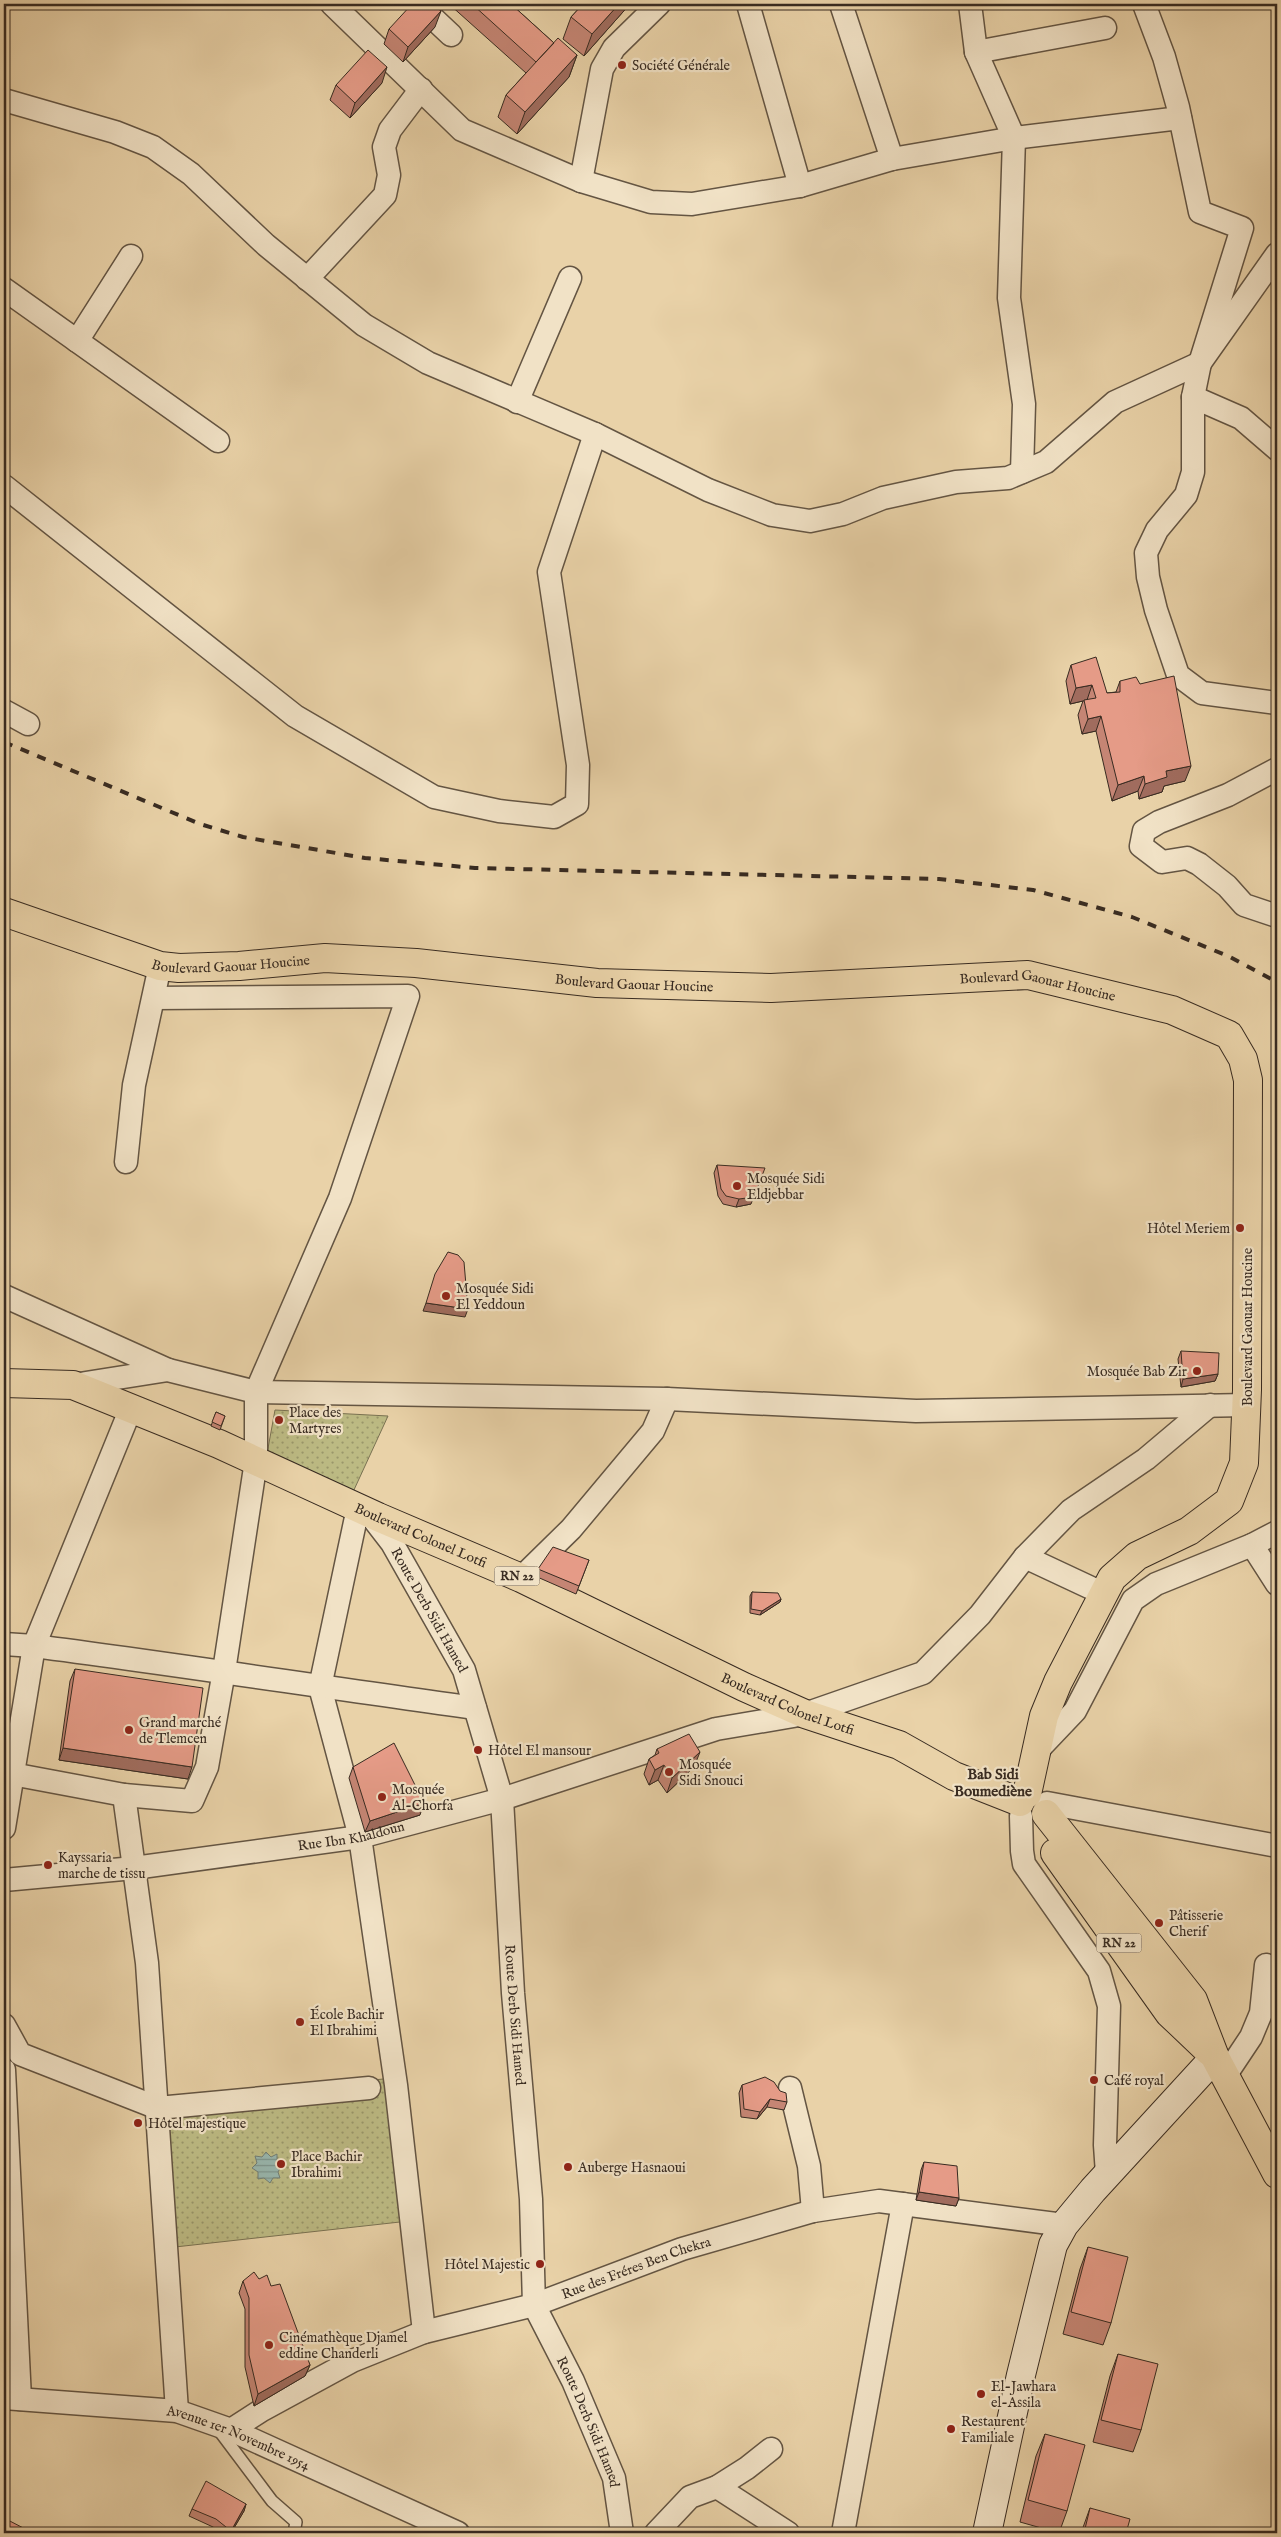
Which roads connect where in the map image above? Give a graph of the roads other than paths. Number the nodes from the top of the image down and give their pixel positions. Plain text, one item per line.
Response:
1 (332, 4) edge
2 (418, 4) edge
3 (659, 4) edge
4 (748, 4) edge
5 (841, 4) edge
6 (970, 4) edge
7 (1144, 4) edge
8 (1105, 28) dead end
9 (451, 35) dead end
10 (976, 52) junction
11 (421, 89) junction
12 (4, 100) edge
13 (1180, 118) junction
14 (1014, 138) junction
15 (892, 159) junction
16 (581, 181) junction
17 (800, 186) junction
18 (1277, 254) edge
19 (131, 256) dead end
20 (570, 278) dead end
21 (307, 279) junction
22 (4, 289) edge
23 (77, 341) junction
24 (1200, 362) junction
25 (1193, 396) junction
26 (517, 402) junction
27 (595, 434) junction
28 (218, 441) dead end
29 (1277, 449) edge
30 (1022, 472) junction
31 (4, 486) edge
32 (1277, 703) edge
33 (4, 711) edge
34 (28, 724) dead end
35 (1277, 769) edge
36 (4, 912) edge
37 (1277, 916) edge
38 (160, 966) junction
39 (154, 998) junction
40 (126, 1162) dead end
41 (4, 1296) edge
42 (168, 1370) junction
43 (4, 1384) edge
44 (73, 1385) junction
45 (256, 1392) junction
46 (667, 1400) junction
47 (1247, 1405) junction
48 (1210, 1406) junction
49 (131, 1408) junction
50 (256, 1461) junction
51 (362, 1510) junction
52 (1277, 1532) edge
53 (1252, 1545) junction
54 (1025, 1557) junction
55 (521, 1578) junction
56 (1277, 1584) edge
57 (1104, 1594) junction
58 (4, 1644) edge
59 (34, 1646) junction
60 (224, 1671) junction
61 (320, 1687) junction
62 (475, 1708) junction
63 (805, 1714) junction
64 (1037, 1751) junction
65 (12, 1774) junction
66 (124, 1795) junction
67 (502, 1799) junction
68 (1032, 1808) junction
69 (4, 1828) edge
70 (360, 1837) junction
71 (1277, 1846) edge
72 (134, 1868) junction
73 (4, 1880) edge
74 (1266, 1965) dead end
75 (4, 2025) edge
76 (1220, 2066) junction
77 (4, 2070) edge
78 (368, 2088) dead end
79 (790, 2088) dead end
80 (158, 2108) junction
81 (1275, 2165) edge
82 (1107, 2174) junction
83 (903, 2204) junction
84 (814, 2211) junction
85 (1064, 2225) junction
86 (534, 2305) junction
87 (10, 2329) edge
88 (424, 2332) junction
89 (12, 2399) edge
90 (177, 2411) junction
91 (223, 2427) junction
92 (771, 2449) dead end
93 (717, 2487) junction
94 (294, 2533) edge
95 (458, 2533) edge
96 (622, 2533) edge
97 (656, 2533) edge
98 (788, 2533) edge
99 (843, 2533) edge
100 (987, 2533) edge

1 - 11 street
2 - 9 street
3 - 16 street
4 - 17 street
5 - 15 street
6 - 10 street
7 - 13 street
8 - 10 street
10 - 14 street
11 - 16 street
11 - 21 street
12 - 21 street
13 - 14 street
13 - 24 street
14 - 15 street
14 - 30 street
15 - 17 street
16 - 17 street
18 - 24 street
19 - 23 street
20 - 26 street
21 - 26 street
22 - 23 street
23 - 28 street
24 - 25 street
24 - 30 street
25 - 29 street
25 - 32 street
26 - 27 street
27 - 30 street
27 - 31 street
33 - 34 street
35 - 37 street
36 - 38 main road, Boulevard Gaouar Houcine
38 - 39 street
38 - 47 main road, Boulevard Gaouar Houcine
39 - 40 street
39 - 45 street
41 - 42 street
42 - 44 street
42 - 45 street
43 - 44 main road, Boulevard Colonel Lotfi / RN 22
44 - 49 main road, Boulevard Colonel Lotfi / RN 22
45 - 46 street
45 - 50 street
46 - 48 street
46 - 55 street
47 - 48 street
47 - 57 main road, Boulevard Gaouar Houcine
48 - 54 street, Rue Ibn Khaldoun
49 - 50 main road, Boulevard Colonel Lotfi / RN 22
49 - 59 street
50 - 51 main road, Boulevard Colonel Lotfi / RN 22
50 - 60 street
51 - 55 main road, Boulevard Colonel Lotfi / RN 22
51 - 61 street
51 - 62 street, Route Derb Sidi Hamed
52 - 53 street
53 - 56 street
53 - 64 street
54 - 57 street
54 - 63 street, Rue Ibn Khaldoun
55 - 63 main road, Boulevard Colonel Lotfi / RN 22
57 - 64 main road, Boulevard Gaouar Houcine
58 - 59 street
59 - 60 street
59 - 65 street
60 - 61 street
60 - 66 street
61 - 62 street
61 - 70 street
62 - 67 street, Route Derb Sidi Hamed
63 - 67 street, Rue Ibn Khaldoun
63 - 68 main road, Boulevard Colonel Lotfi / RN 22
64 - 68 main road, Boulevard Gaouar Houcine
65 - 66 street
65 - 69 street
66 - 72 street
67 - 70 street, Rue Ibn Khaldoun
67 - 86 street, Route Derb Sidi Hamed
68 - 71 street
68 - 76 main road, RN 22
68 - 82 street
70 - 72 street, Rue Ibn Khaldoun
70 - 88 street
72 - 73 street, Rue Ibn Khaldoun
72 - 80 street
74 - 76 street
75 - 80 street
76 - 81 main road, RN 22
76 - 82 main road
77 - 87 street
78 - 80 street
79 - 84 street
80 - 90 street
82 - 85 main road
83 - 84 street, Rue des Fréres Ben Chekra
83 - 85 street, Rue des Fréres Ben Chekra
83 - 99 street
84 - 86 street, Rue des Fréres Ben Chekra
85 - 100 main road
86 - 88 street, Rue des Fréres Ben Chekra
86 - 96 street, Route Derb Sidi Hamed
87 - 89 street
88 - 91 street, Rue des Fréres Ben Chekra
89 - 90 street, Avenue 1er Novembre 1954
90 - 91 street, Avenue 1er Novembre 1954
91 - 94 lane
91 - 95 street, Avenue 1er Novembre 1954
92 - 93 street
93 - 97 street
93 - 98 street

